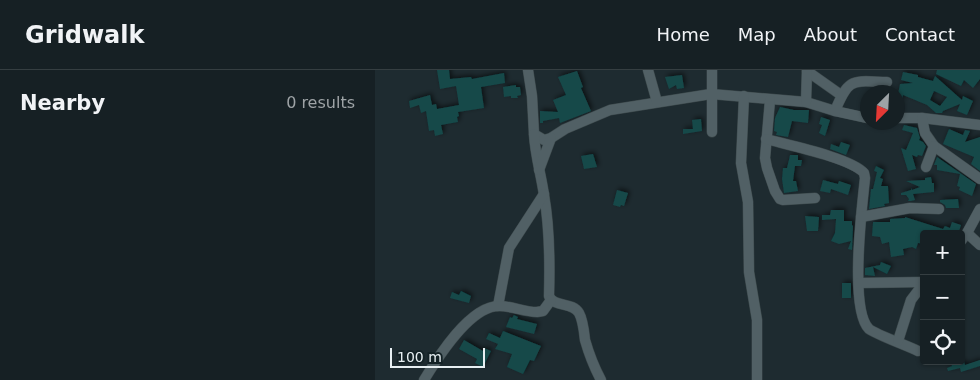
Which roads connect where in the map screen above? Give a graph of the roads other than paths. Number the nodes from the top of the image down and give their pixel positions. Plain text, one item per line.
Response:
1 (528, 70) edge
2 (648, 70) edge
3 (712, 70) edge
4 (807, 70) edge
5 (887, 82) dead end
6 (711, 94) junction
7 (841, 95) junction
8 (744, 96) junction
9 (770, 100) junction
10 (657, 102) junction
11 (806, 102) junction
12 (835, 111) junction
13 (860, 116) edge
14 (905, 118) edge
15 (922, 118) junction
16 (980, 125) edge
17 (713, 132) dead end
18 (534, 134) junction
19 (551, 138) junction
20 (767, 139) junction
21 (935, 146) junction
22 (926, 166) dead end
23 (538, 170) junction
24 (980, 179) edge
25 (544, 194) junction
26 (815, 198) dead end
27 (939, 209) dead end
28 (980, 209) edge
29 (861, 217) junction
30 (965, 235) edge
31 (965, 238) edge
32 (980, 245) edge
33 (859, 283) junction
34 (920, 283) edge
35 (920, 288) edge
36 (551, 300) junction
37 (498, 306) junction
38 (898, 341) junction
39 (918, 351) dead end
40 (425, 380) edge
41 (601, 380) edge
42 (757, 380) edge

1 - 18 street
2 - 10 street
3 - 6 street
4 - 7 street
4 - 11 street
5 - 7 street
6 - 8 street
6 - 10 street
6 - 17 street
7 - 12 street
8 - 9 street
8 - 42 street
9 - 11 street
9 - 20 street
10 - 19 street
11 - 12 street
12 - 13 street
14 - 15 street
15 - 16 street
15 - 21 street
18 - 19 street
18 - 23 street
19 - 23 street
20 - 26 street
20 - 29 street
21 - 22 street
21 - 24 street
23 - 25 street
25 - 36 street
25 - 37 street
27 - 29 street
28 - 30 street
29 - 33 street
31 - 32 street
33 - 34 street
33 - 38 street
35 - 38 street
36 - 37 street
36 - 41 street
37 - 40 street
38 - 39 street

